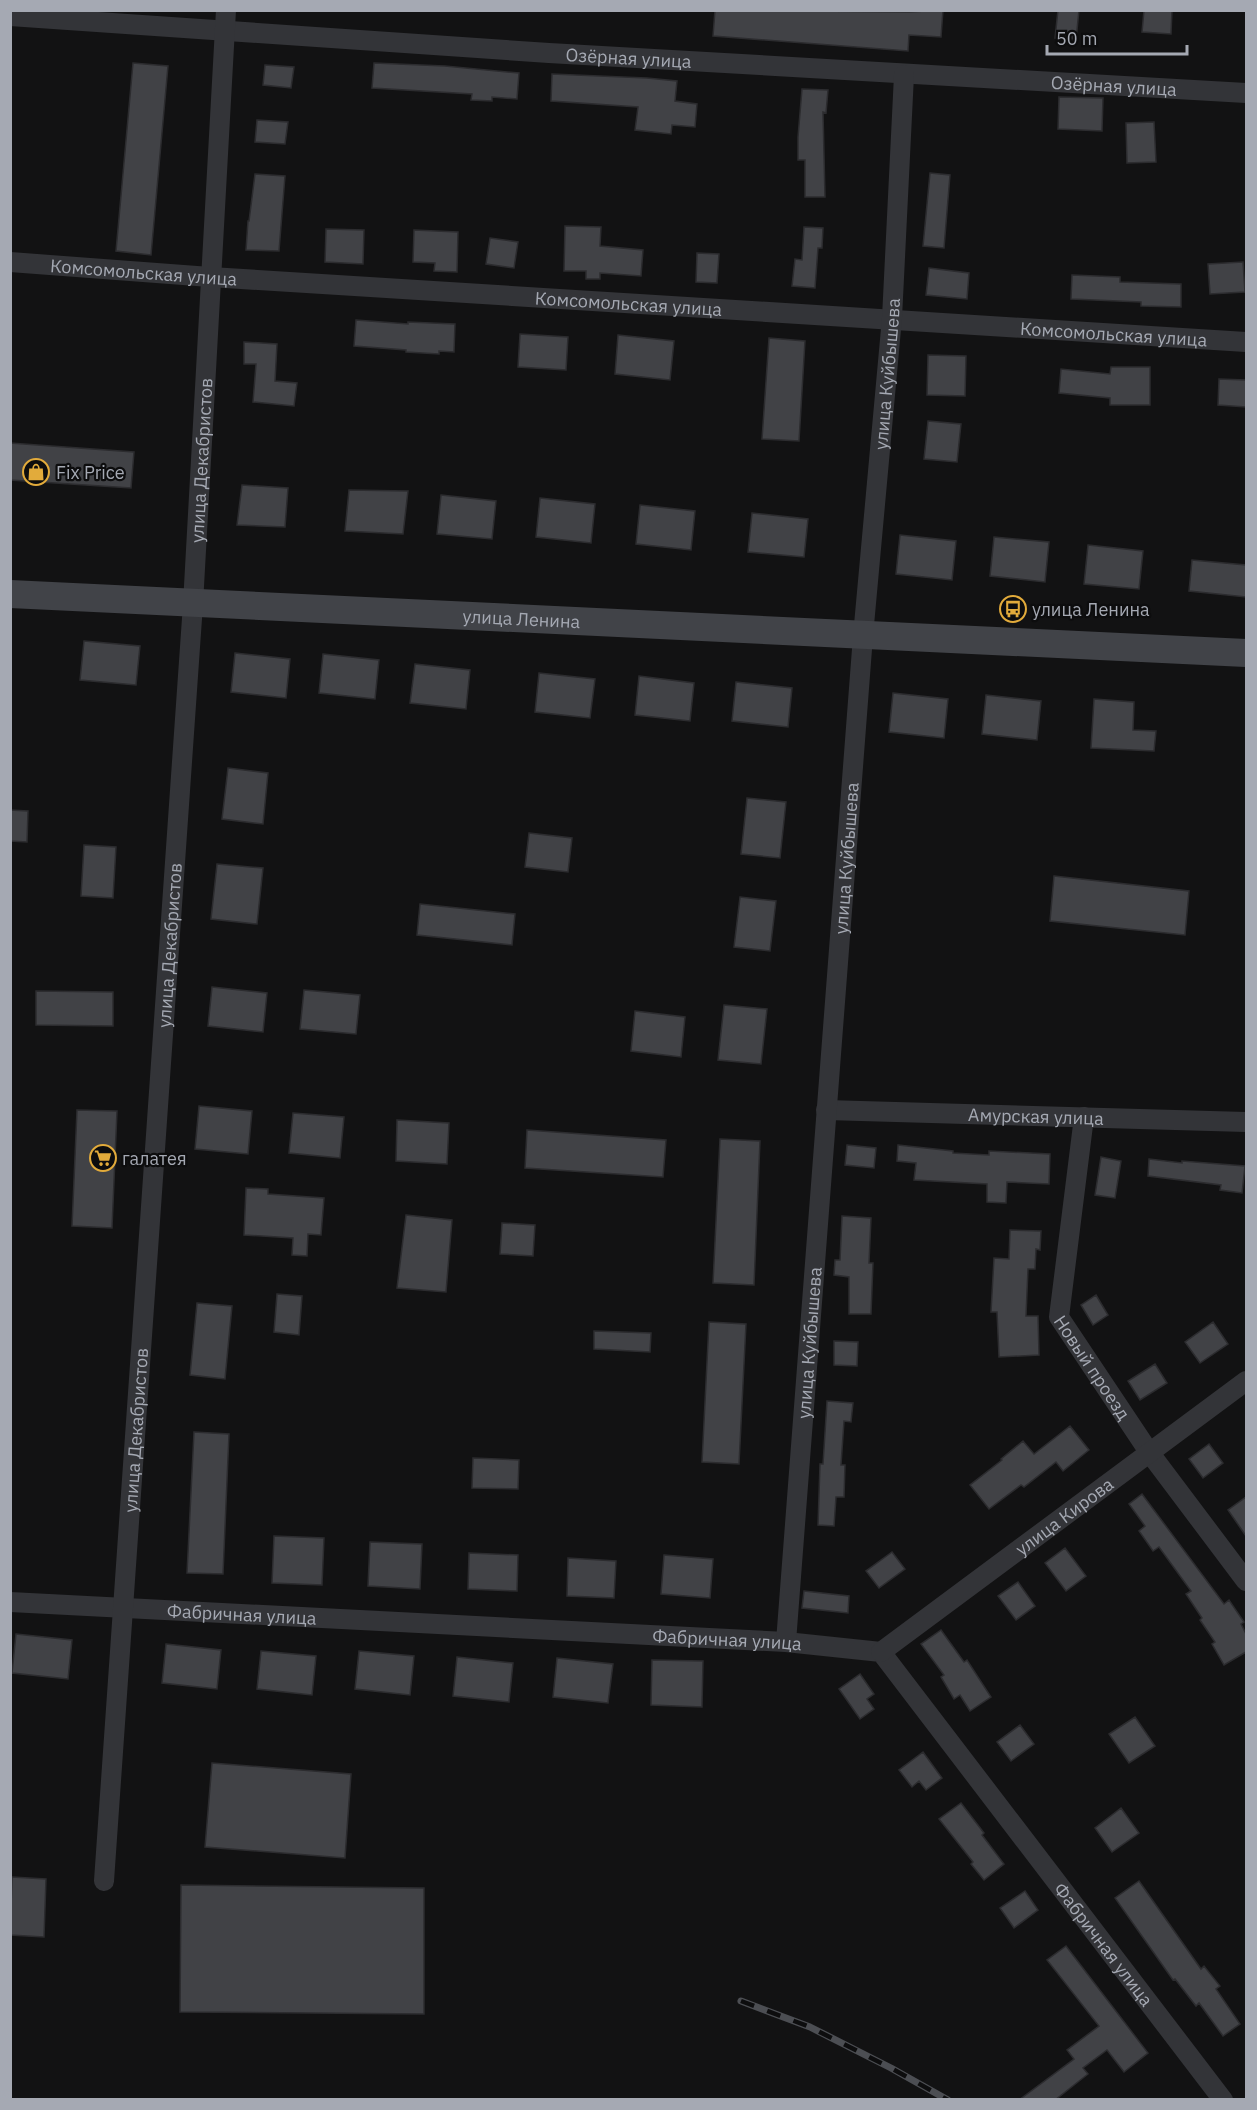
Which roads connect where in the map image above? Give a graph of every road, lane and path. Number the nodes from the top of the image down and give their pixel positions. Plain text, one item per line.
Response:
1 (226, 10) edge
2 (10, 16) edge
3 (225, 31) junction
4 (904, 75) junction
5 (1246, 93) edge
6 (10, 262) edge
7 (210, 277) junction
8 (892, 318) junction
9 (1246, 342) edge
10 (10, 594) edge
11 (193, 604) junction
12 (863, 636) junction
13 (1246, 654) edge
14 (826, 1110) junction
15 (1084, 1117) junction
16 (1246, 1122) edge
17 (1246, 1381) edge
18 (1149, 1452) junction
19 (1246, 1581) edge
20 (10, 1602) edge
21 (121, 1609) junction
22 (786, 1642) junction
23 (881, 1652) junction
24 (104, 1881) dead end
25 (1223, 2100) edge

1 - 3 street, улица Декабристов
2 - 3 street, Озёрная улица
3 - 4 street, Озёрная улица
3 - 7 street, улица Декабристов
4 - 5 street, Озёрная улица
4 - 8 street, улица Куйбышева
6 - 7 street, Комсомольская улица
7 - 8 street, Комсомольская улица
7 - 11 street, улица Декабристов
8 - 9 street, Комсомольская улица
8 - 12 street, улица Куйбышева
10 - 11 main road, улица Ленина
11 - 12 main road, улица Ленина
11 - 21 street, улица Декабристов
12 - 13 main road, улица Ленина
12 - 14 street, улица Куйбышева
14 - 15 street, Амурская улица
14 - 22 street, улица Куйбышева
15 - 16 street, Амурская улица
15 - 18 street, Новый проезд
17 - 18 street, улица Кирова
18 - 19 street, Новый проезд
18 - 23 street, улица Кирова
20 - 21 street, Фабричная улица
21 - 22 street, Фабричная улица
21 - 24 street, улица Декабристов
22 - 23 street, Фабричная улица
23 - 25 street, Фабричная улица

